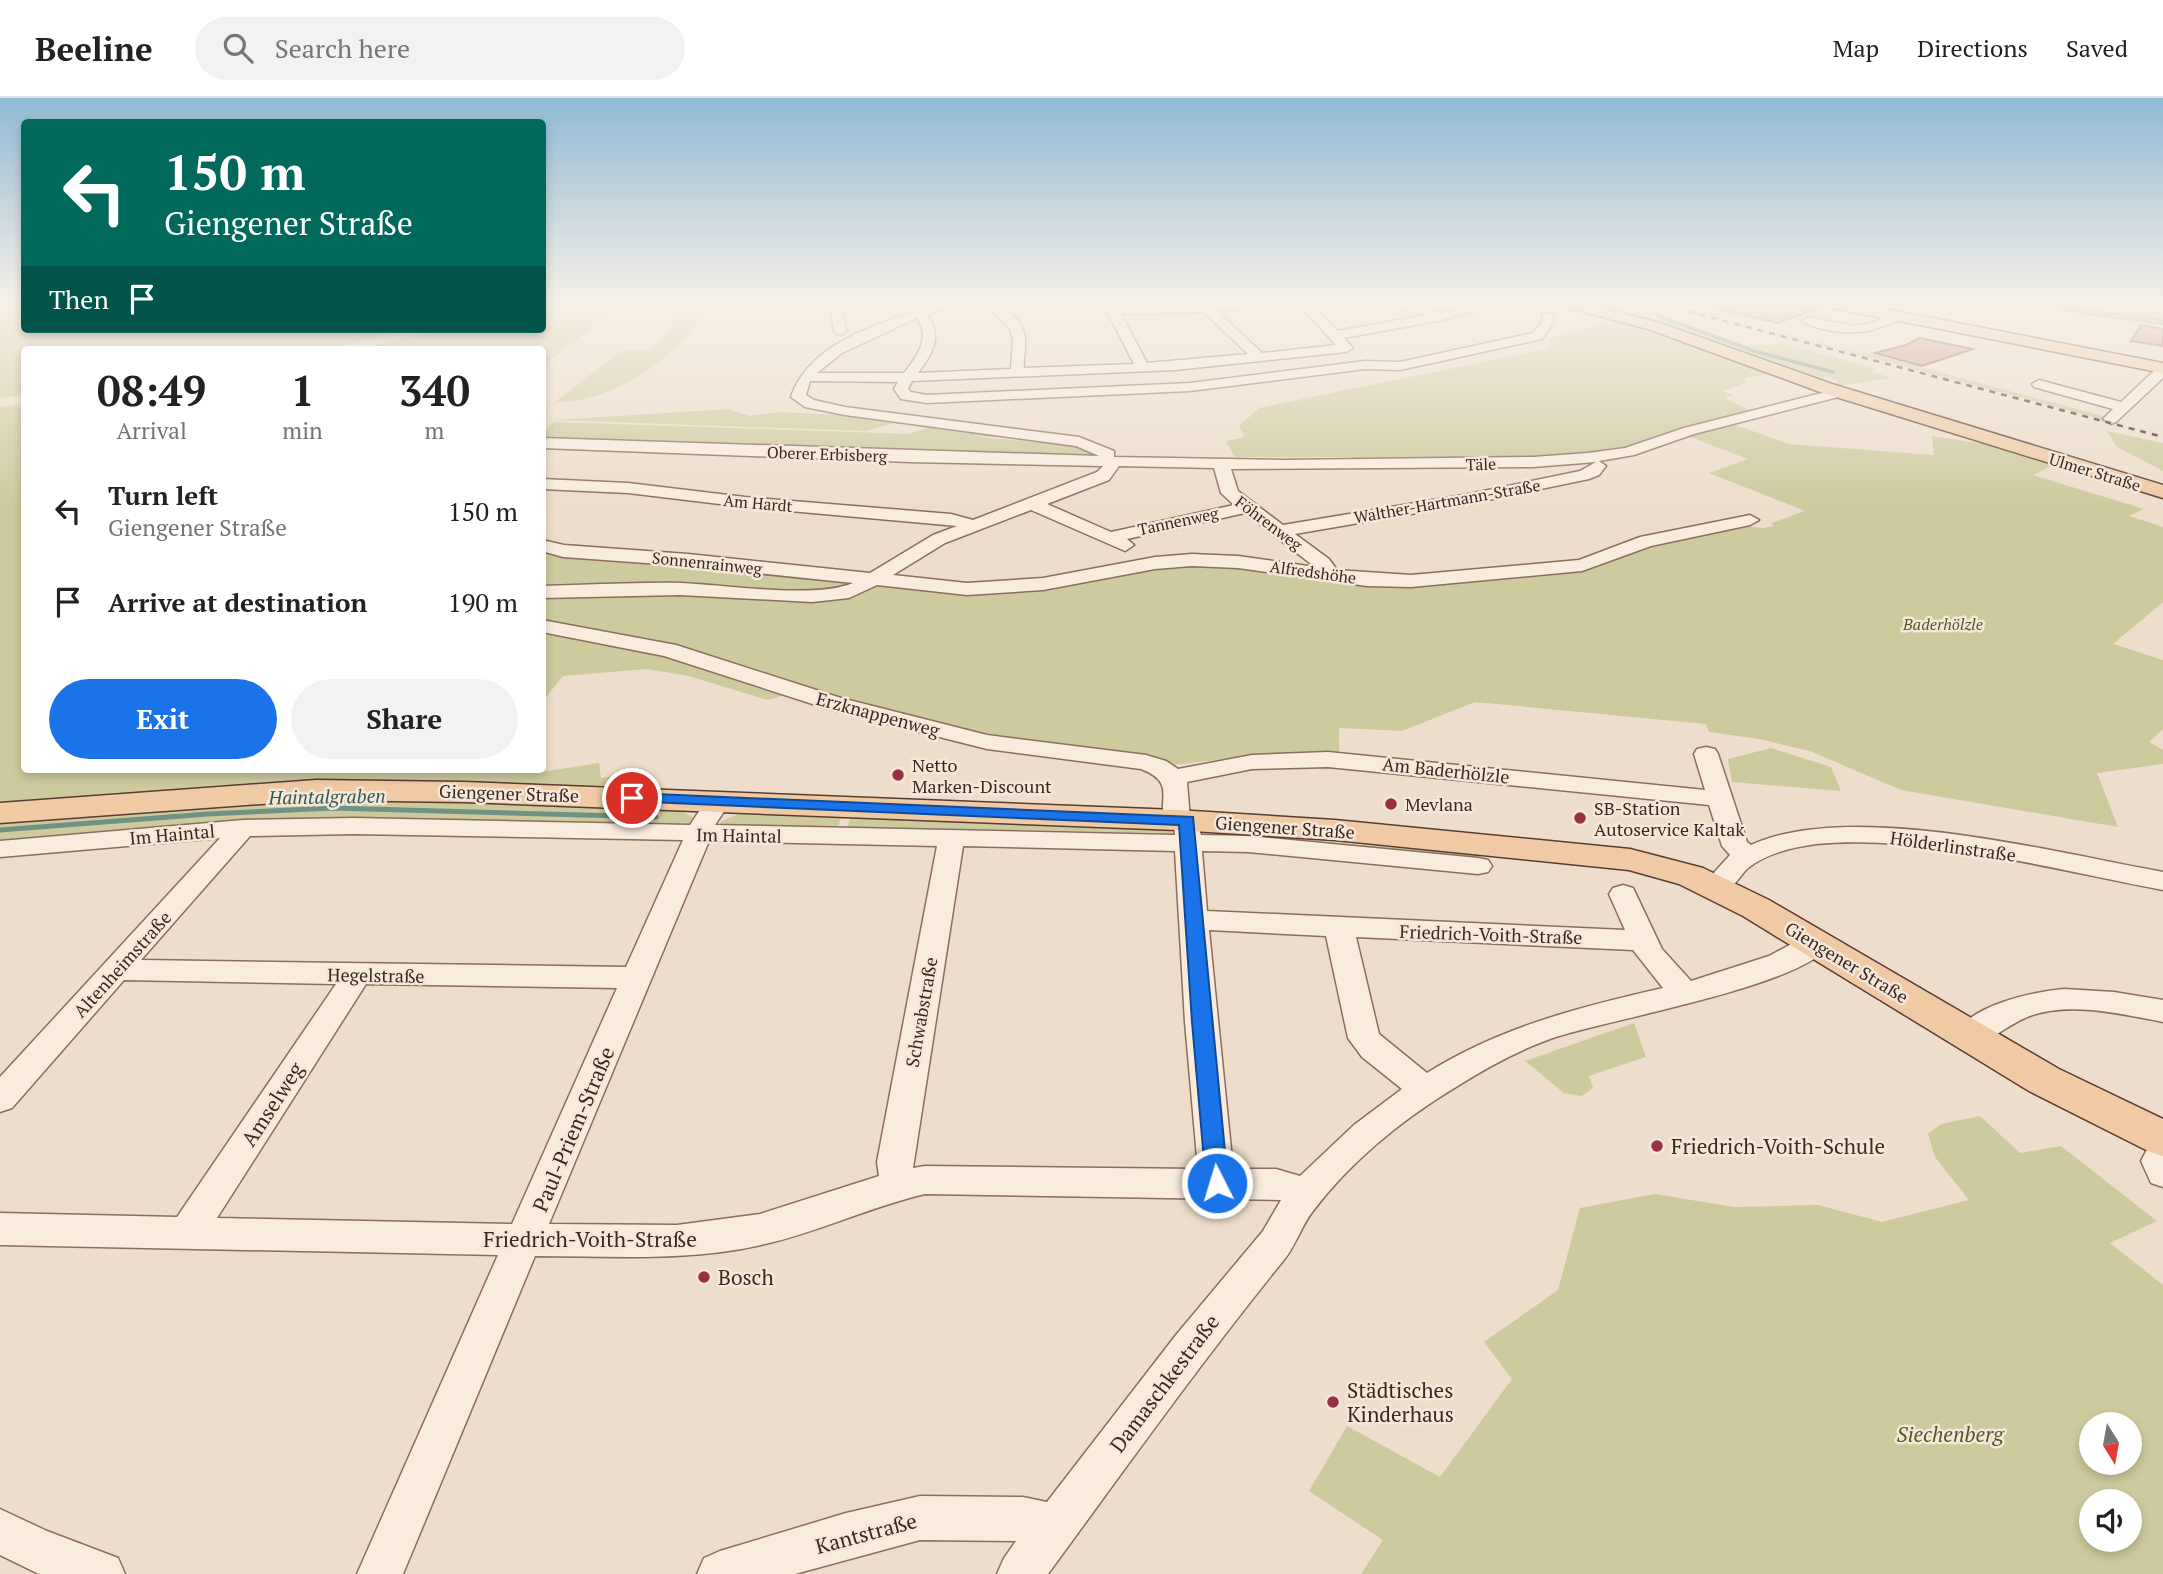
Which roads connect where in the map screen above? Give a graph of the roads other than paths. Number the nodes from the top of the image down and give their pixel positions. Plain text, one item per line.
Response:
1 (814, 371) edge
2 (913, 371) edge
3 (1072, 371) edge
4 (1178, 371) edge
5 (1318, 371) edge
6 (1779, 371) edge
7 (2161, 371) edge
8 (1019, 373) joint
9 (808, 377) junction
10 (907, 378) junction
11 (2039, 384) dead end
12 (1190, 387) junction
13 (1841, 393) junction
14 (2123, 407) junction
15 (2109, 421) dead end
16 (546, 443) edge
17 (1588, 458) junction
18 (1112, 461) junction
19 (1221, 464) junction
20 (546, 484) edge
21 (2163, 492) edge
22 (1031, 503) junction
23 (1247, 507) junction
24 (1750, 520) dead end
25 (973, 525) junction
26 (1280, 531) junction
27 (1109, 537) junction
28 (546, 546) edge
29 (1154, 563) junction
30 (1326, 574) junction
31 (872, 579) junction
32 (546, 592) edge
33 (546, 627) edge
34 (1706, 754) dead end
35 (1173, 778) junction
36 (1720, 799) junction
37 (718, 801) junction
38 (0, 813) edge
39 (1184, 827) junction
40 (243, 828) junction
41 (699, 834) junction
42 (951, 839) junction
43 (0, 849) edge
44 (1748, 855) junction
45 (1478, 866) dead end
46 (2163, 881) edge
47 (1715, 887) junction
48 (1623, 894) dead end
49 (1194, 920) junction
50 (1339, 928) junction
51 (1643, 941) junction
52 (1818, 942) junction
53 (116, 970) junction
54 (357, 975) junction
55 (637, 978) junction
56 (1684, 993) junction
57 (2163, 1011) edge
58 (1969, 1036) junction
59 (1426, 1090) junction
60 (0, 1099) edge
61 (2163, 1139) edge
62 (2163, 1152) edge
63 (2163, 1173) edge
64 (1217, 1183) junction
65 (898, 1185) junction
66 (1307, 1192) junction
67 (0, 1229) edge
68 (187, 1233) junction
69 (526, 1240) junction
70 (1056, 1526) junction
71 (0, 1531) edge
72 (102, 1574) edge
73 (380, 1574) edge
74 (720, 1574) edge
75 (1020, 1574) edge

1 - 9 street
2 - 10 street
3 - 8 street
4 - 12 street
5 - 12 street
6 - 13 main road, Ulmer Straße
7 - 14 street
8 - 10 street
9 - 10 street
9 - 18 street
10 - 12 street
11 - 14 street
13 - 17 street, Täle
13 - 21 main road, Ulmer Straße
14 - 15 street
16 - 18 street, Oberer Erbisberg
17 - 19 street, Täle
17 - 26 street, Walther-Hartmann-Straße
18 - 19 street, Täle
18 - 22 street
19 - 23 street, Föhrenweg
20 - 25 street, Am Hardt
22 - 25 street
22 - 27 street
23 - 26 street, Föhrenweg
23 - 27 street, Tannenweg
24 - 30 street, Alfredshöhe
25 - 31 street
26 - 30 street, Föhrenweg
27 - 29 street
28 - 31 street, Sonnenrainweg
29 - 30 street, Alfredshöhe
29 - 31 street, Alfredshöhe
31 - 32 street
33 - 35 street, Erzknappenweg
34 - 36 street
35 - 36 street, Am Baderhölzle
35 - 39 street
36 - 44 street
37 - 38 main road, Giengener Straße
37 - 39 main road, Giengener Straße
37 - 41 street, Paul-Priem-Straße
39 - 42 street, Im Haintal
39 - 45 street, Im Haintal
39 - 47 main road, Giengener Straße
39 - 49 street
40 - 41 street, Im Haintal
40 - 43 street, Im Haintal
40 - 53 street, Altenheimstraße
41 - 42 street, Im Haintal
41 - 55 street, Paul-Priem-Straße
42 - 65 street, Schwabstraße
44 - 46 street, Hölderlinstraße
44 - 47 street, Hölderlinstraße
47 - 52 main road, Giengener Straße
48 - 51 street
49 - 50 street, Friedrich-Voith-Straße
49 - 64 street
50 - 51 street, Friedrich-Voith-Straße
50 - 59 street
51 - 56 street
52 - 56 street
52 - 58 main road, Giengener Straße
53 - 54 street, Hegelstraße
53 - 60 street, Altenheimstraße
54 - 55 street, Hegelstraße
54 - 68 street, Amselweg
55 - 69 street, Paul-Priem-Straße
56 - 59 street
57 - 58 street
58 - 61 main road, Giengener Straße
59 - 66 street
62 - 63 street
64 - 65 street, Friedrich-Voith-Straße
64 - 66 street, Friedrich-Voith-Straße
65 - 69 street, Friedrich-Voith-Straße
66 - 70 street, Damaschkestraße
67 - 68 street, Friedrich-Voith-Straße
68 - 69 street, Friedrich-Voith-Straße
69 - 73 street, Paul-Priem-Straße
70 - 74 street, Kantstraße
70 - 75 street, Damaschkestraße
71 - 72 street

